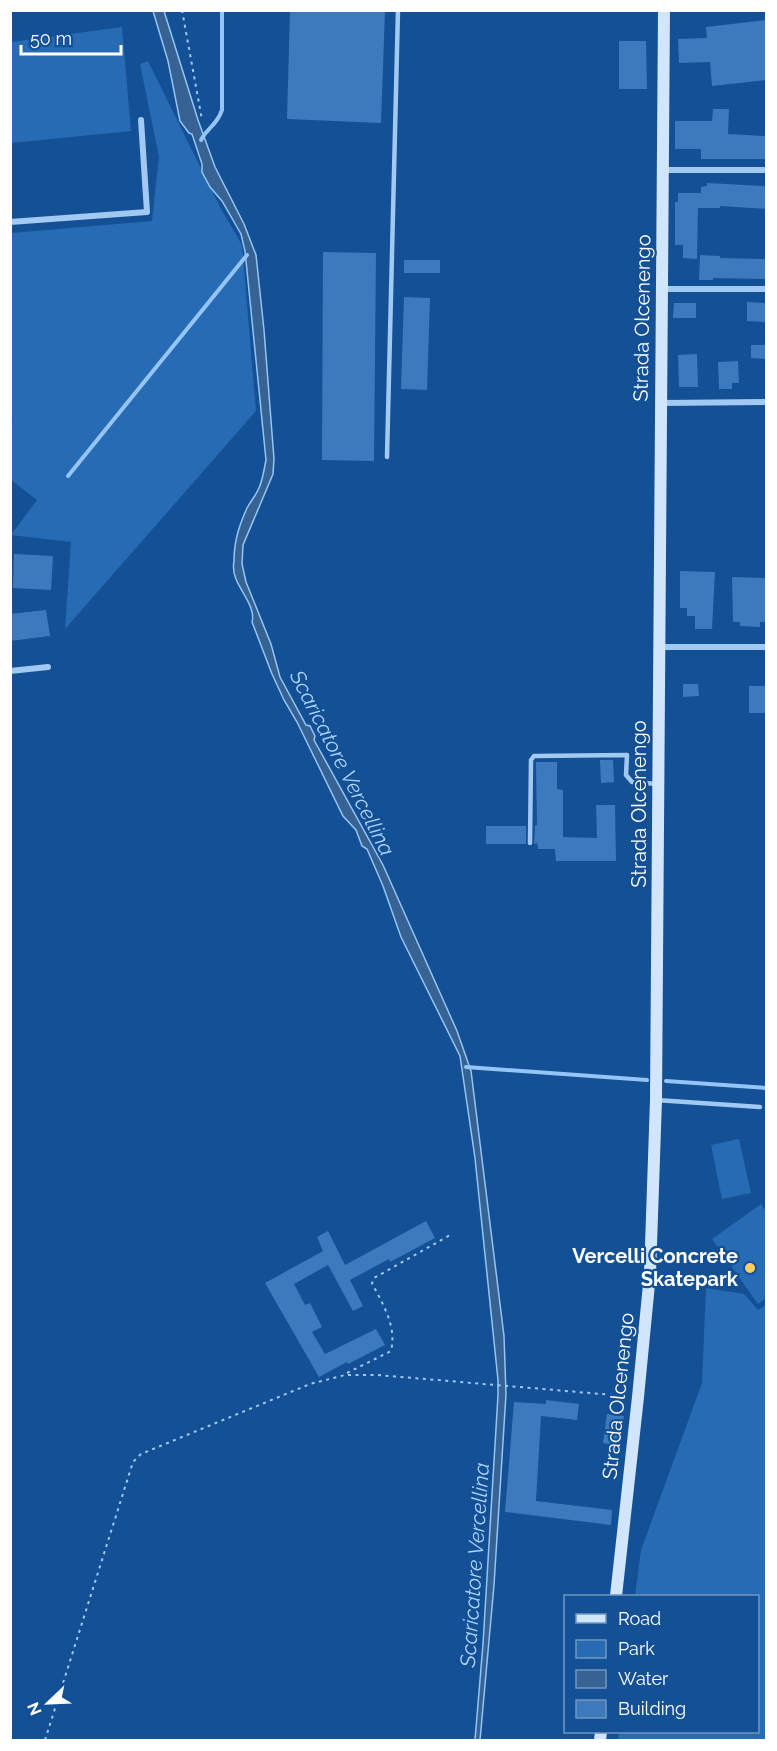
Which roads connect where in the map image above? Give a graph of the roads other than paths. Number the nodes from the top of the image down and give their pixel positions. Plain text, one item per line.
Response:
1 (398, 10) edge
2 (664, 10) edge
3 (141, 120) dead end
4 (662, 170) junction
5 (766, 170) edge
6 (10, 222) edge
7 (662, 289) junction
8 (766, 289) edge
9 (766, 402) edge
10 (660, 404) junction
11 (387, 457) dead end
12 (659, 647) junction
13 (766, 647) edge
14 (48, 667) dead end
15 (10, 671) edge
16 (659, 784) junction
17 (530, 843) dead end
18 (656, 1100) junction
19 (760, 1107) dead end
20 (616, 1595) edge

1 - 11 lane
2 - 4 street, Strada Olcenengo
3 - 6 street
4 - 5 street
4 - 7 street, Strada Olcenengo
7 - 8 street
7 - 10 street, Strada Olcenengo
9 - 10 street
10 - 12 street, Strada Olcenengo
12 - 13 street
12 - 16 street, Strada Olcenengo
14 - 15 street
16 - 17 lane
16 - 18 street, Strada Olcenengo
18 - 19 lane
18 - 20 street, Strada Olcenengo

